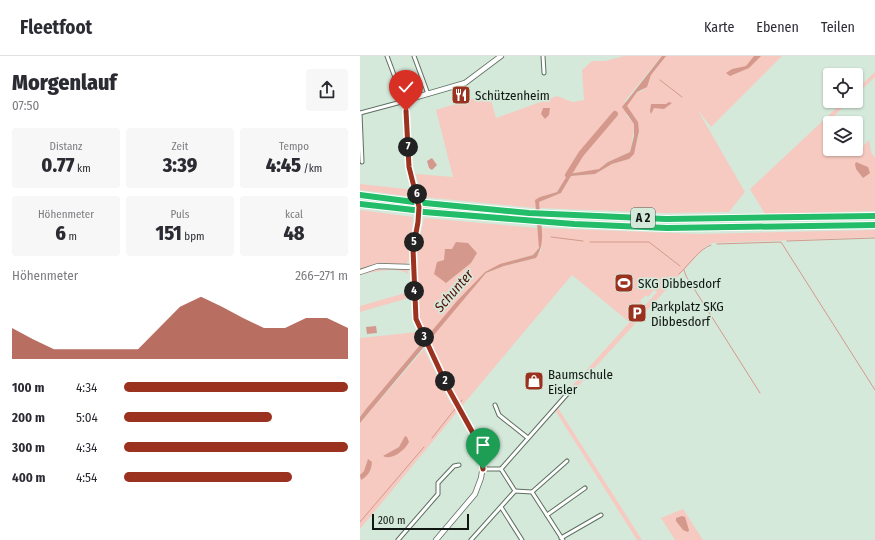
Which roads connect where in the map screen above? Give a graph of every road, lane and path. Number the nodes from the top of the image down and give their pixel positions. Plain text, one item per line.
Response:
1 (387, 56) edge
2 (414, 56) edge
3 (500, 56) edge
4 (543, 56) edge
5 (544, 73) dead end
6 (428, 94) junction
7 (406, 101) junction
8 (360, 113) edge
9 (362, 162) dead end
10 (360, 195) edge
11 (360, 204) edge
12 (875, 216) edge
13 (875, 225) edge
14 (413, 267) junction
15 (360, 272) edge
16 (569, 392) dead end
17 (495, 405) dead end
18 (528, 438) junction
19 (567, 461) dead end
20 (459, 465) dead end
21 (483, 469) junction
22 (501, 470) junction
23 (585, 488) dead end
24 (515, 492) junction
25 (532, 492) junction
26 (501, 507) junction
27 (547, 515) junction
28 (601, 515) dead end
29 (476, 535) junction
30 (562, 539) edge
31 (398, 540) edge
32 (436, 540) edge
33 (471, 540) edge
34 (478, 540) edge
35 (522, 540) edge

1 - 7 street
2 - 6 street
3 - 6 street
4 - 5 street
6 - 7 street
7 - 8 street
7 - 14 street
8 - 9 street
10 - 12 highway, A 2, bridge
11 - 13 highway, A 2, bridge
14 - 15 street
14 - 21 street
16 - 18 street
17 - 18 street
18 - 22 street
19 - 25 street
20 - 31 street
21 - 22 street
21 - 32 street
22 - 24 street
23 - 27 street
24 - 25 street
24 - 26 street
25 - 27 street
26 - 29 street
26 - 35 street
27 - 30 street
28 - 30 street
29 - 33 street
29 - 34 street

